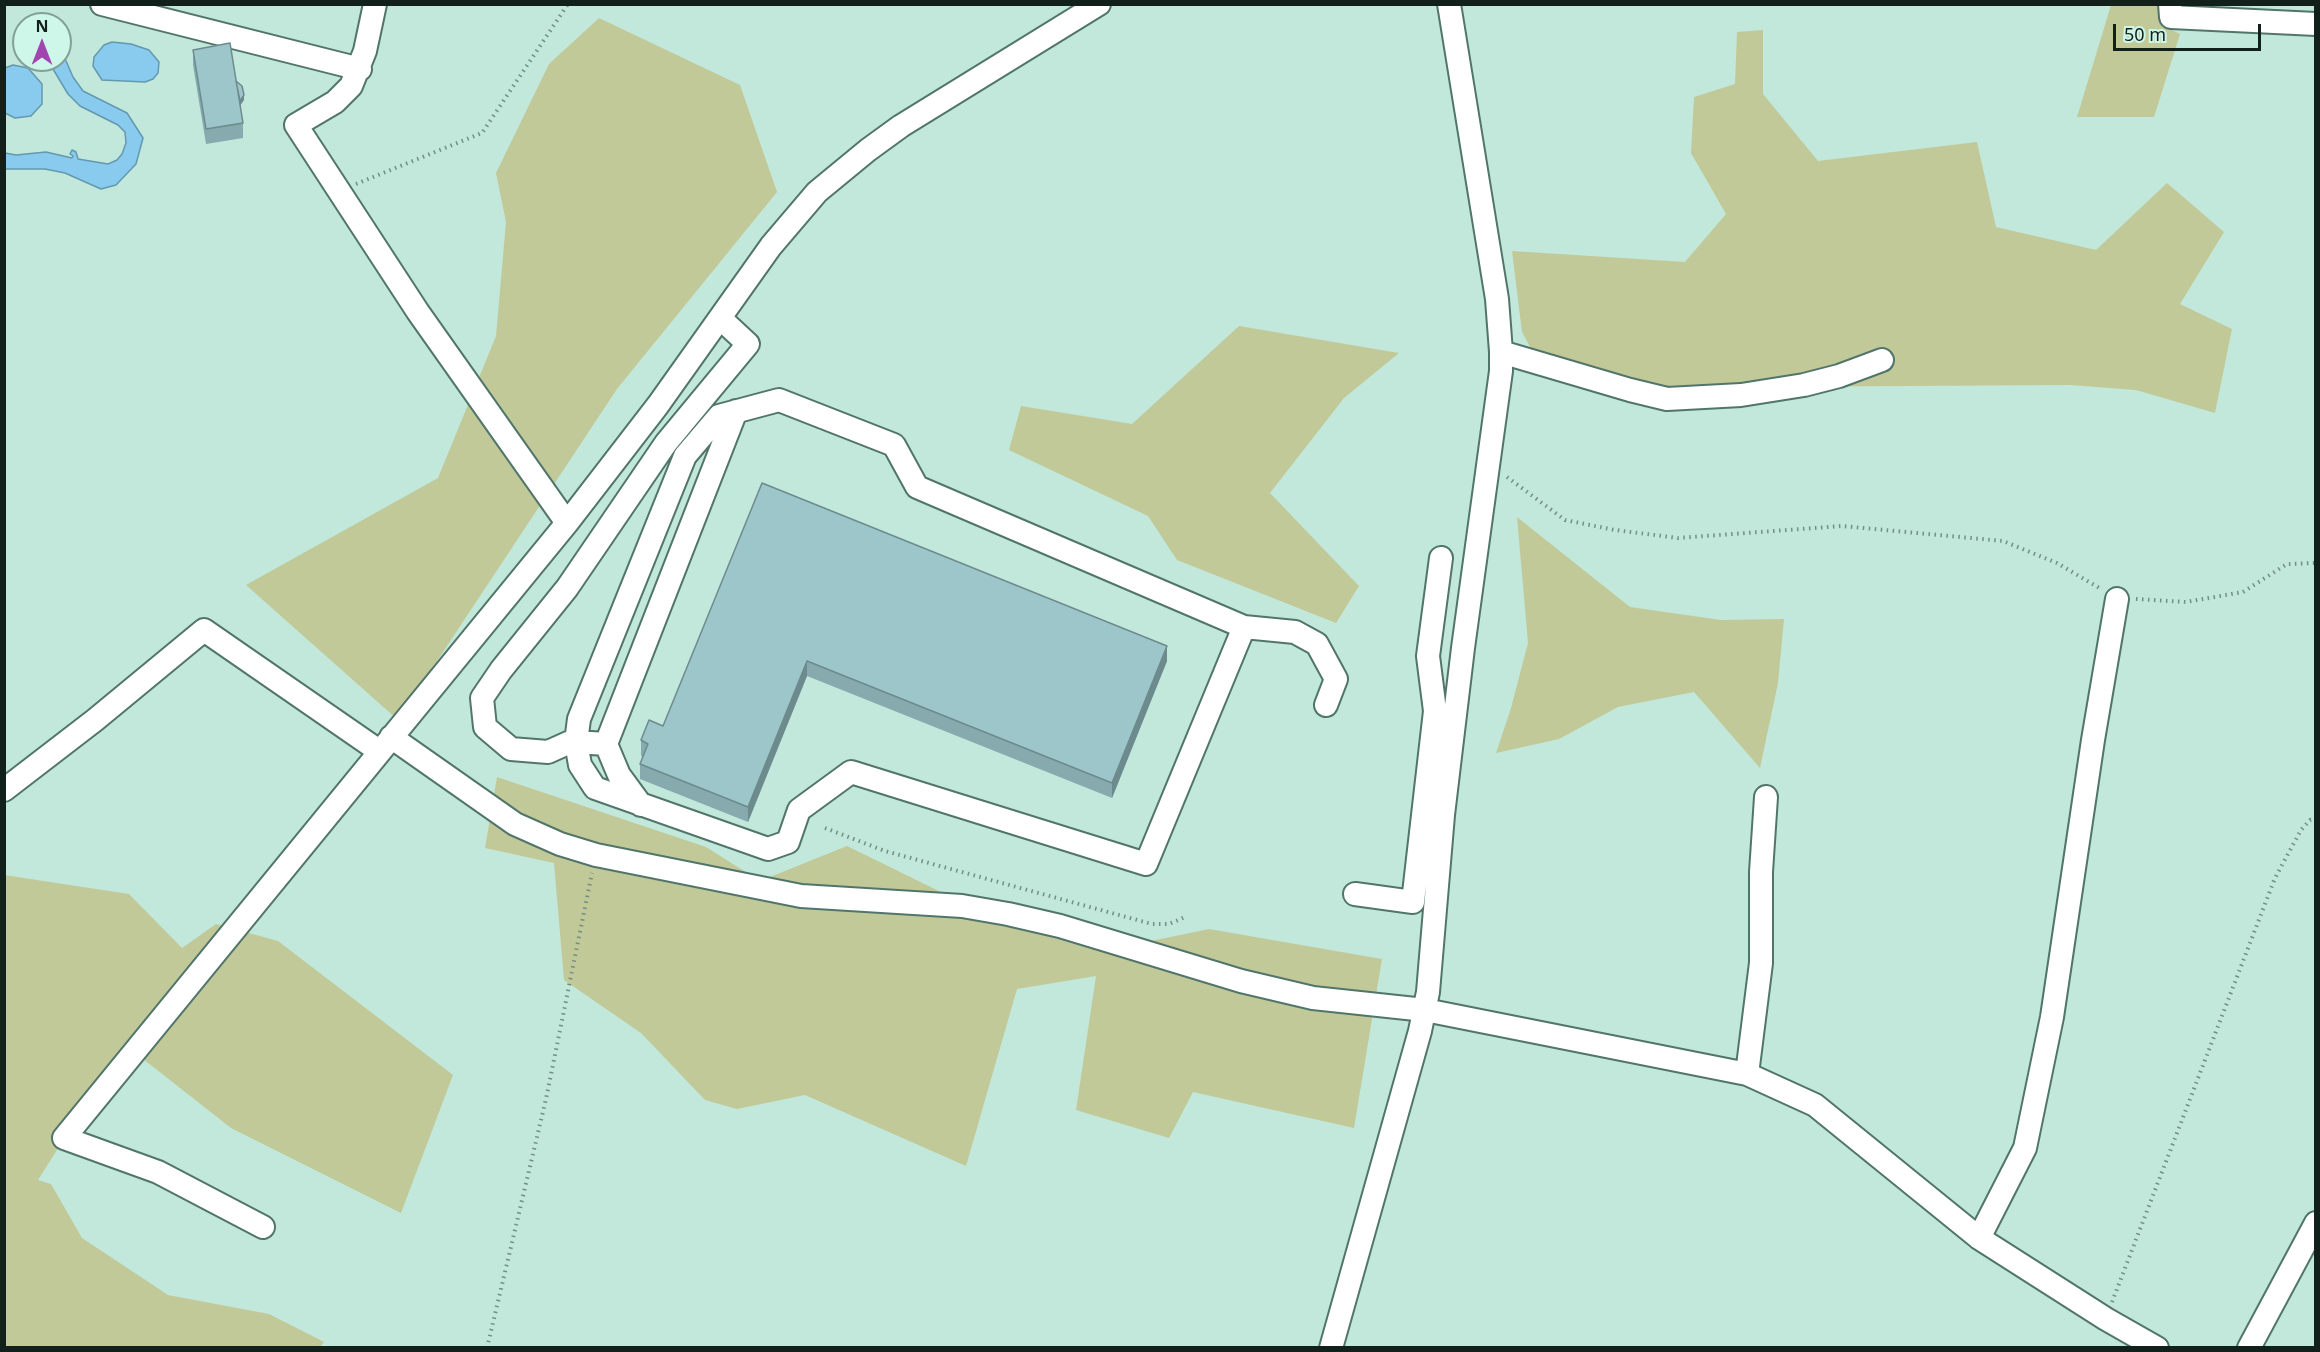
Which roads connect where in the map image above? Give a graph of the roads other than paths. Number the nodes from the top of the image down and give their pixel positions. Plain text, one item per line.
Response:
1 (102, 4) edge
2 (375, 4) edge
3 (1099, 4) edge
4 (1449, 4) edge
5 (2170, 4) edge
6 (2316, 24) edge
7 (360, 69) junction
8 (720, 318) junction
9 (1502, 352) junction
10 (1882, 360) dead end
11 (736, 411) junction
12 (567, 523) junction
13 (1441, 558) dead end
14 (2117, 598) road end
15 (1244, 627) junction
16 (1326, 705) dead end
17 (576, 742) junction
18 (385, 744) junction
19 (606, 744) junction
20 (4, 790) edge
21 (1766, 797) dead end
22 (641, 805) junction
23 (1355, 894) dead end
24 (1425, 1010) junction
25 (1747, 1074) junction
26 (2316, 1223) edge
27 (263, 1227) dead end
28 (1978, 1238) junction
29 (1331, 1347) edge
30 (2157, 1347) edge
31 (2249, 1347) edge

1 - 7 street
2 - 7 street
3 - 8 street
4 - 9 street
5 - 6 street
7 - 12 street
8 - 12 street
8 - 17 street
9 - 10 street
9 - 24 street
11 - 15 street
11 - 17 street
11 - 19 street
12 - 18 street
13 - 23 street
14 - 28 street
15 - 16 street
15 - 22 street
17 - 19 street
17 - 22 street
18 - 20 street
18 - 24 street
18 - 27 street
19 - 22 street
21 - 25 street
24 - 25 street
24 - 29 street
25 - 28 street
26 - 31 street
28 - 30 street

